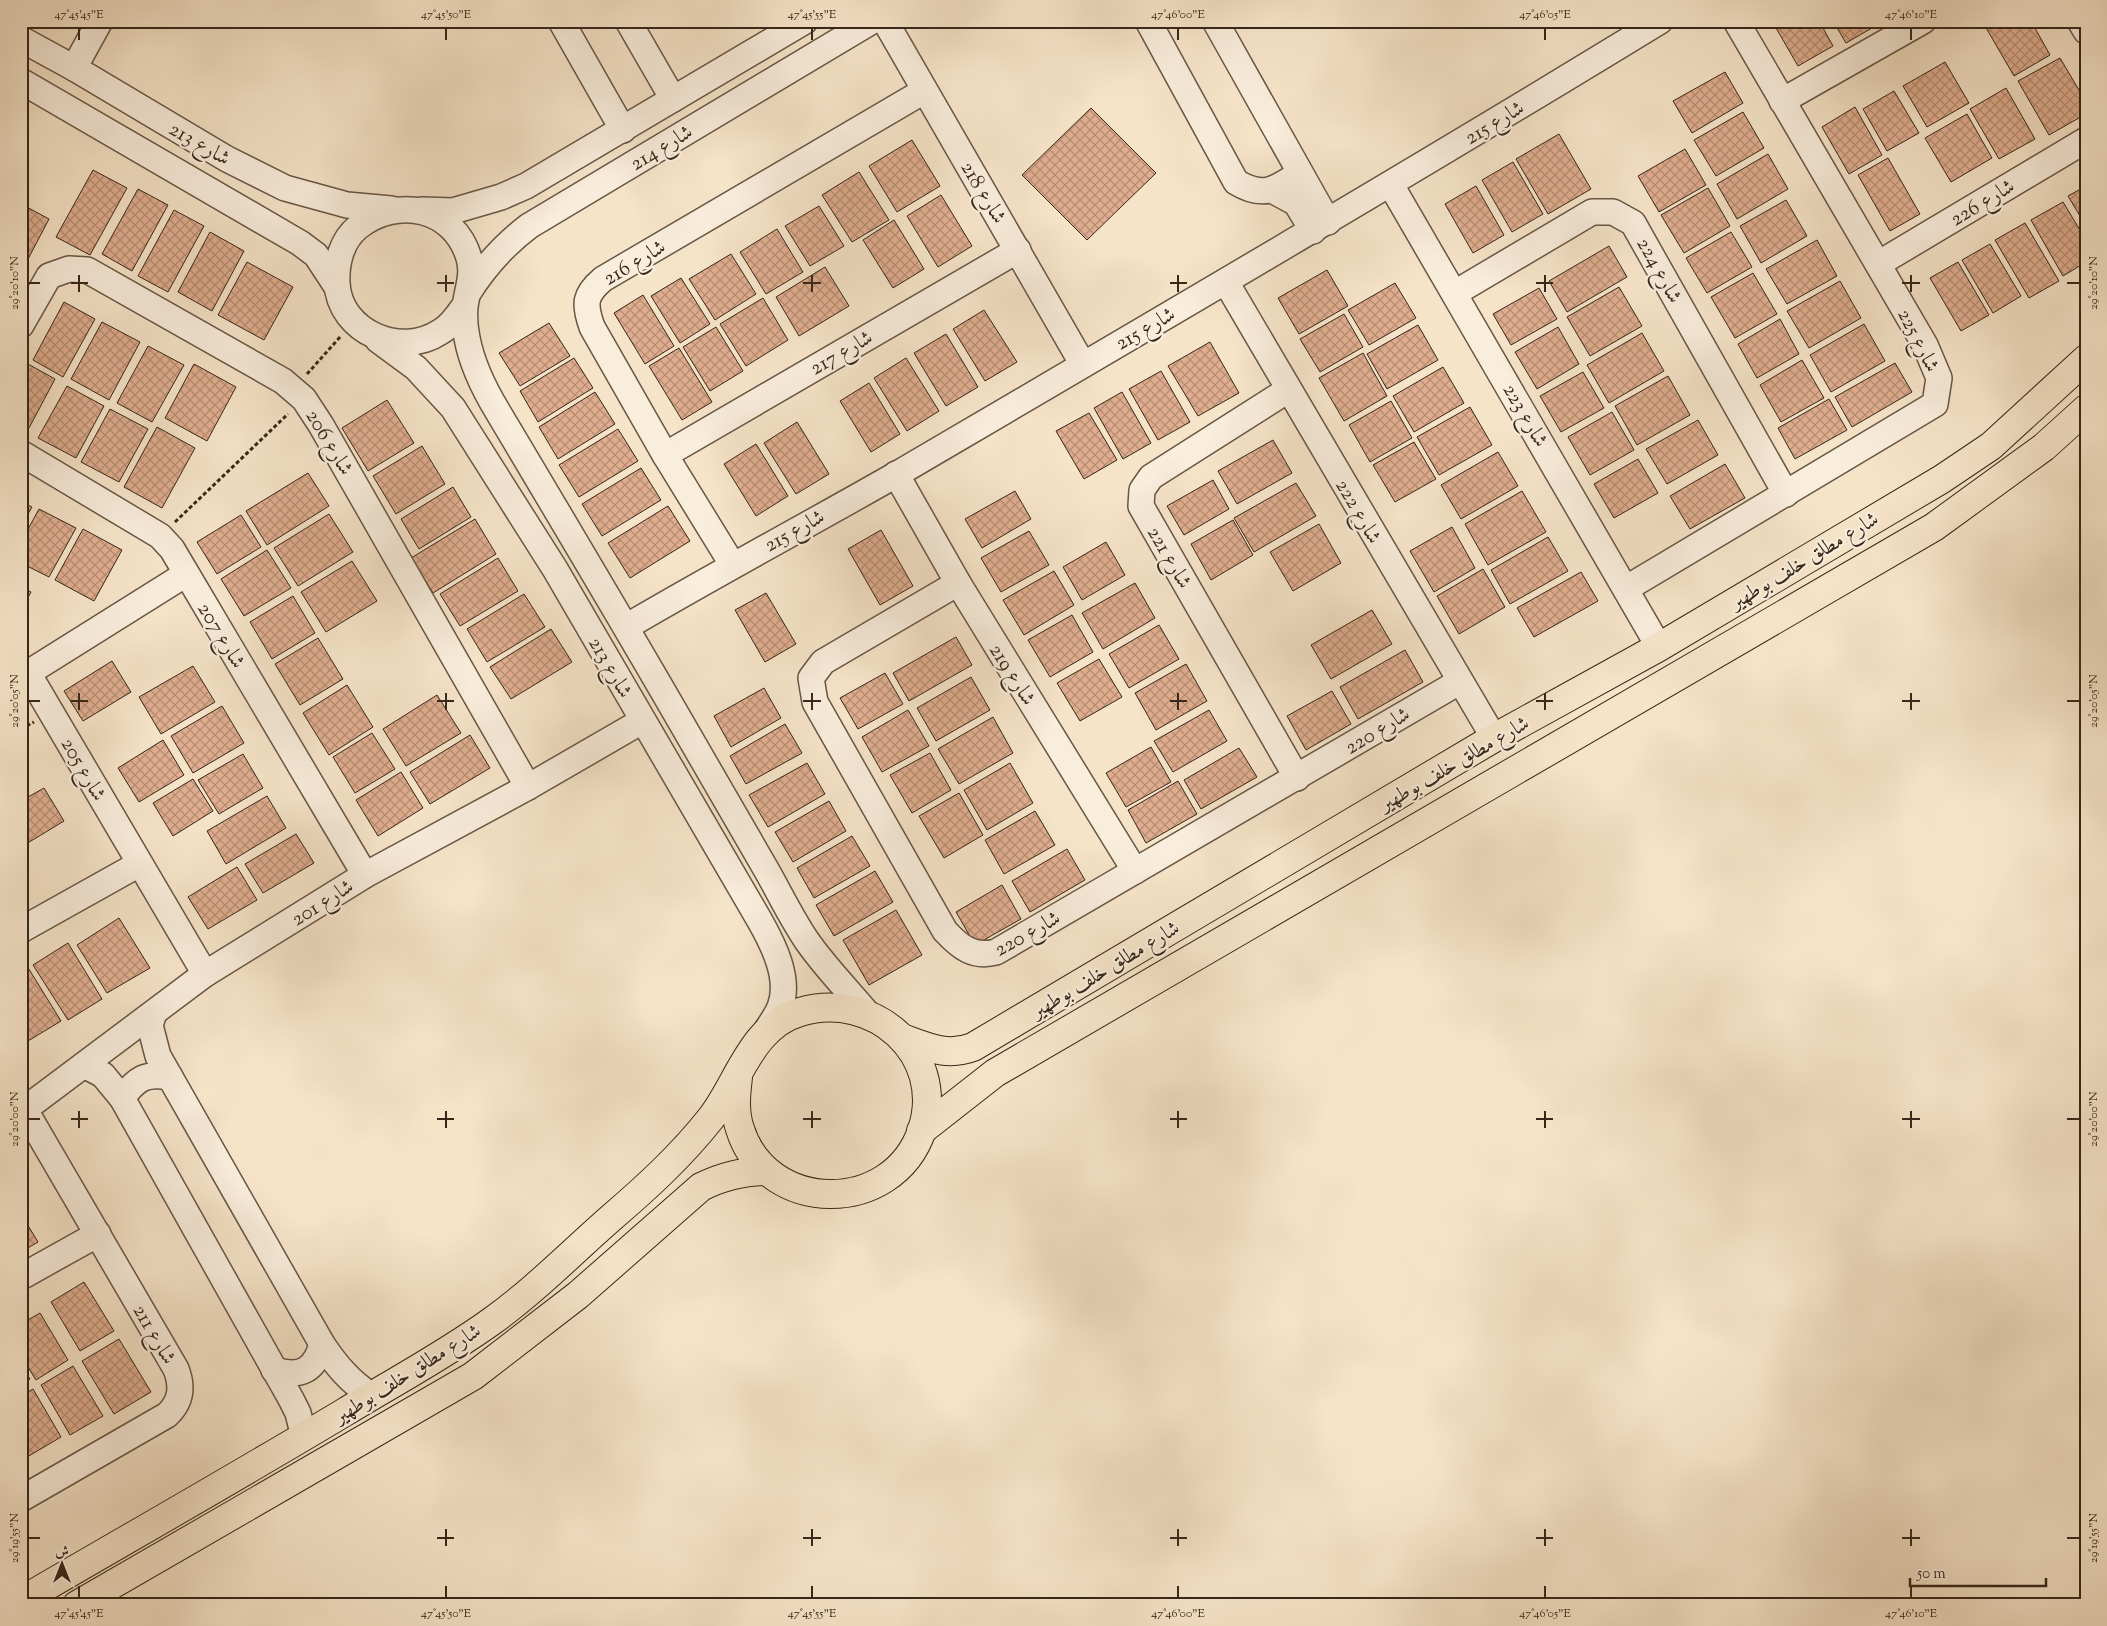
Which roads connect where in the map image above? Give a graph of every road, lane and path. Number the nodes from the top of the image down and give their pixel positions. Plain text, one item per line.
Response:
1 (100, 21) edge
2 (561, 21) edge
3 (628, 21) edge
4 (805, 21) edge
5 (872, 21) edge
6 (885, 21) edge
7 (1148, 21) edge
8 (1214, 21) edge
9 (1660, 21) edge
10 (1736, 21) edge
11 (1923, 21) edge
12 (2080, 21) edge
13 (2086, 31) edge
14 (21, 39) edge
15 (74, 68) junction
16 (22, 82) edge
17 (924, 91) junction
18 (673, 99) junction
19 (1782, 101) junction
20 (623, 130) junction
21 (2086, 140) edge
22 (146, 154) junction
23 (227, 159) junction
24 (1300, 173) junction
25 (1391, 185) junction
26 (1272, 190) junction
27 (394, 209) junction
28 (419, 210) junction
29 (1321, 226) junction
30 (1018, 250) junction
31 (1878, 264) junction
32 (1226, 282) junction
33 (337, 287) junction
34 (1455, 293) junction
35 (467, 299) junction
36 (21, 325) edge
37 (362, 328) junction
38 (2086, 359) edge
39 (1082, 363) junction
40 (1288, 390) junction
41 (299, 394) junction
42 (2086, 409) edge
43 (21, 453) edge
44 (665, 455) junction
45 (896, 474) junction
46 (1786, 494) junction
47 (160, 536) junction
48 (732, 564) junction
49 (186, 574) junction
50 (958, 584) junction
51 (1627, 588) junction
52 (626, 627) junction
53 (1659, 647) junction
54 (25, 670) edge
55 (1459, 682) junction
56 (642, 721) junction
57 (1494, 738) junction
58 (1297, 778) junction
59 (528, 787) junction
60 (139, 864) junction
61 (1135, 871) junction
62 (364, 875) junction
63 (21, 930) edge
64 (205, 974) junction
65 (154, 1013) junction
66 (867, 1013) junction
67 (766, 1031) junction
68 (902, 1038) junction
69 (84, 1065) junction
70 (170, 1077) junction
71 (738, 1077) junction
72 (122, 1098) junction
73 (23, 1111) edge
74 (921, 1131) junction
75 (766, 1171) junction
76 (98, 1234) junction
77 (21, 1277) edge
78 (322, 1344) junction
79 (274, 1370) junction
80 (372, 1396) junction
81 (304, 1436) junction
82 (21, 1499) edge
83 (21, 1601) edge
84 (77, 1605) edge

1 - 15 street
2 - 20 street
3 - 18 street
4 - 18 street, شارع 214
5 - 35 street, شارع 214
6 - 17 street, شارع 218
7 - 26 street
8 - 24 street
9 - 25 street, شارع 215
10 - 19 street, شارع 225
11 - 19 street
12 - 13 street
14 - 15 street, شارع 213
15 - 23 street, شارع 213
16 - 22 street, شارع 213
17 - 30 street, شارع 218
17 - 44 street, شارع 216
18 - 20 street, شارع 214
19 - 31 street, شارع 225
20 - 28 street, شارع 214
21 - 31 street, شارع 226
22 - 23 street
22 - 33 street, شارع 213
23 - 27 street, شارع 213
24 - 26 street
24 - 29 street
25 - 29 street, شارع 215
25 - 34 street, شارع 223
26 - 29 street
27 - 28 street
27 - 33 street
28 - 35 street
29 - 32 street, شارع 215
30 - 39 street, شارع 218
30 - 44 street, شارع 217
31 - 46 street, شارع 225
32 - 39 street, شارع 215
32 - 40 street, شارع 222
33 - 37 street
34 - 46 street, شارع 224
34 - 51 street, شارع 223
35 - 37 street
35 - 52 street, شارع 213
36 - 41 street, شارع 206
37 - 41 path
37 - 56 street, شارع 213
38 - 53 main road, شارع مطلق خلف بوطهير
39 - 45 street, شارع 215
40 - 55 street, شارع 222
40 - 58 street, شارع 221
41 - 47 path
41 - 59 street, شارع 206
42 - 74 main road, شارع مطلق خلف بوطهير
43 - 47 street, شارع 207
44 - 48 street, شارع 216
45 - 48 street, شارع 215
45 - 50 street, شارع 219
46 - 51 street, شارع 225
47 - 49 street, شارع 207
48 - 52 street, شارع 215
49 - 54 street, شارع 205
49 - 62 street, شارع 207
50 - 61 street, شارع 219
50 - 61 street, شارع 220
51 - 53 street, شارع 223
52 - 66 street, شارع 213
53 - 57 main road, شارع مطلق خلف بوطهير
54 - 60 street, شارع 205
55 - 57 street, شارع 222
55 - 58 street, شارع 220
56 - 59 street, شارع 201
56 - 67 street, شارع 213
57 - 68 main road, شارع مطلق خلف بوطهير
58 - 61 street, شارع 220
59 - 62 street, شارع 201
60 - 63 street
60 - 64 street, شارع 205
62 - 64 street, شارع 201
64 - 65 street, شارع 201
65 - 69 street, شارع 201
65 - 70 street
66 - 67 main road
66 - 68 main road
67 - 71 main road
68 - 74 main road
69 - 72 street
69 - 73 street, شارع 201
70 - 72 street
70 - 78 street
71 - 75 main road
71 - 80 main road, شارع مطلق خلف بوطهير
72 - 79 street
73 - 76 street, شارع 211
74 - 75 main road
75 - 84 main road, شارع مطلق خلف بوطهير
76 - 77 street
76 - 82 street, شارع 211
78 - 79 street
78 - 80 street
79 - 81 street
80 - 81 main road, شارع مطلق خلف بوطهير
81 - 83 main road, شارع مطلق خلف بوطهير

